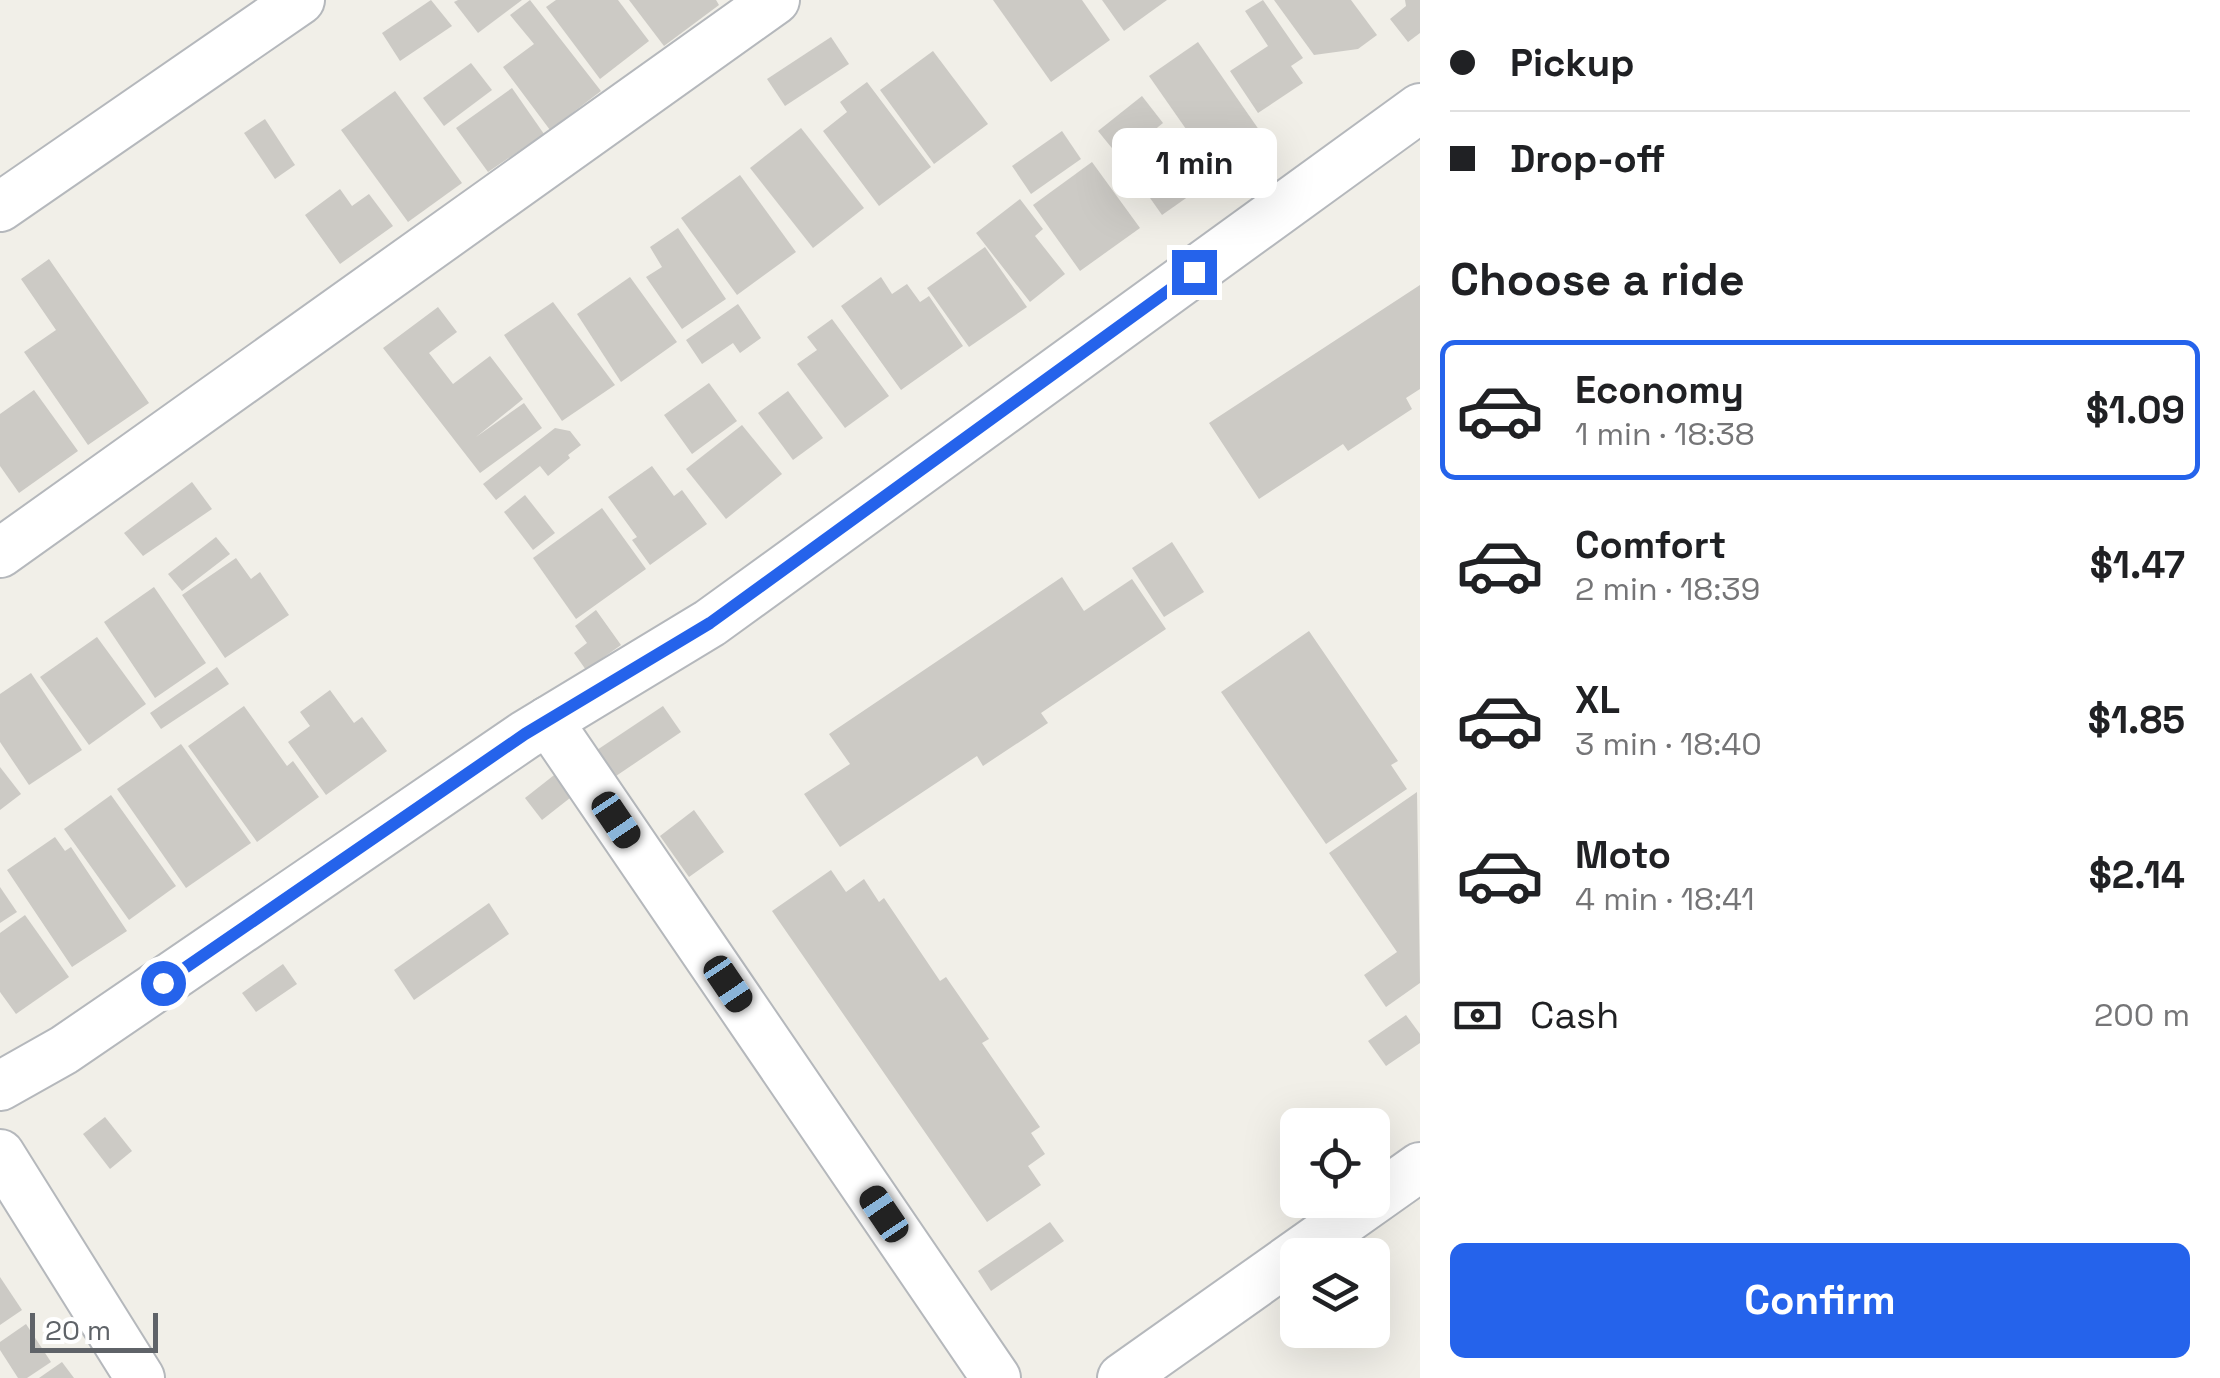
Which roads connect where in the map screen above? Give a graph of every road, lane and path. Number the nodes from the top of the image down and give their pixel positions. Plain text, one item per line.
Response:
1 (300, 0) edge
2 (775, 0) edge
3 (1420, 108) edge
4 (0, 207) edge
5 (0, 553) edge
6 (548, 721) junction
7 (0, 1086) edge
8 (0, 1154) edge
9 (1420, 1167) edge
10 (140, 1378) edge
11 (996, 1378) edge
12 (1122, 1378) edge

1 - 4 street
2 - 5 street
3 - 6 street
6 - 7 street
6 - 11 street
8 - 10 street
9 - 12 street

